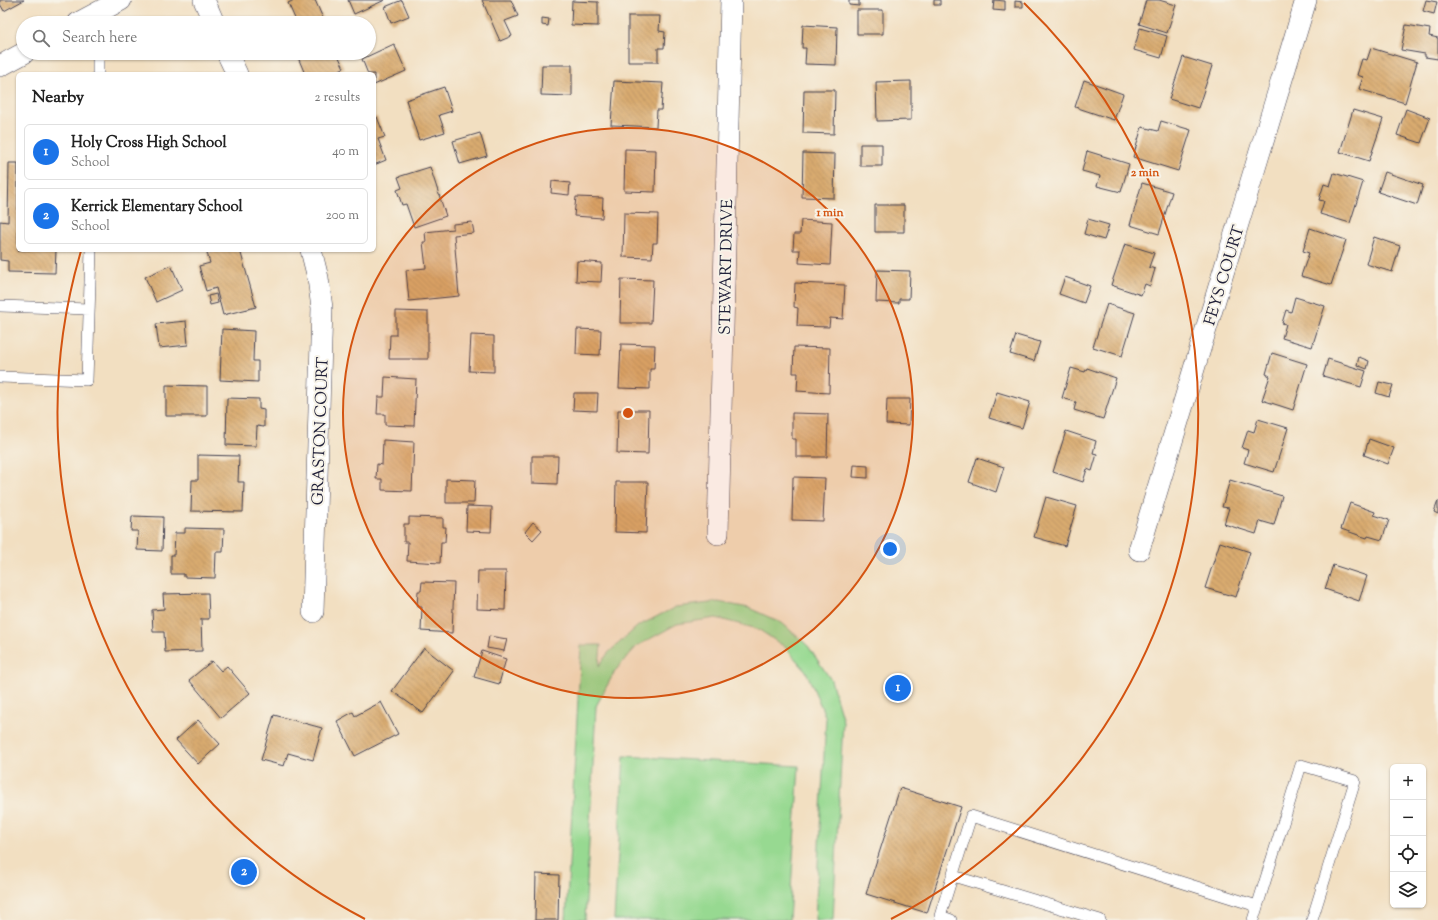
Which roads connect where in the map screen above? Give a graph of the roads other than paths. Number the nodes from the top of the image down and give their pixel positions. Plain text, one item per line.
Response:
1 (121, 0) edge
2 (204, 0) edge
3 (731, 0) edge
4 (1306, 0) edge
5 (101, 16) edge
6 (211, 16) edge
7 (16, 57) edge
8 (98, 60) edge
9 (230, 60) edge
10 (0, 66) edge
11 (98, 72) edge
12 (236, 72) edge
13 (91, 252) edge
14 (312, 252) edge
15 (0, 306) edge
16 (89, 309) junction
17 (0, 377) edge
18 (718, 534) dead end
19 (1139, 550) dead end
20 (314, 612) dead end
21 (952, 876) junction
22 (1257, 906) junction
23 (939, 918) edge
24 (951, 920) edge
25 (1100, 920) edge
26 (1253, 920) edge
27 (1312, 920) edge

1 - 5 street
2 - 6 street
3 - 18 street, STEWART DRIVE
4 - 19 street, FEYS COURT
7 - 10 street
8 - 11 lane
9 - 12 street
13 - 16 lane
14 - 20 street, GRASTON COURT
15 - 16 lane
16 - 17 lane
21 - 22 lane
21 - 23 lane
21 - 25 lane
22 - 26 lane
22 - 27 lane
23 - 24 lane

